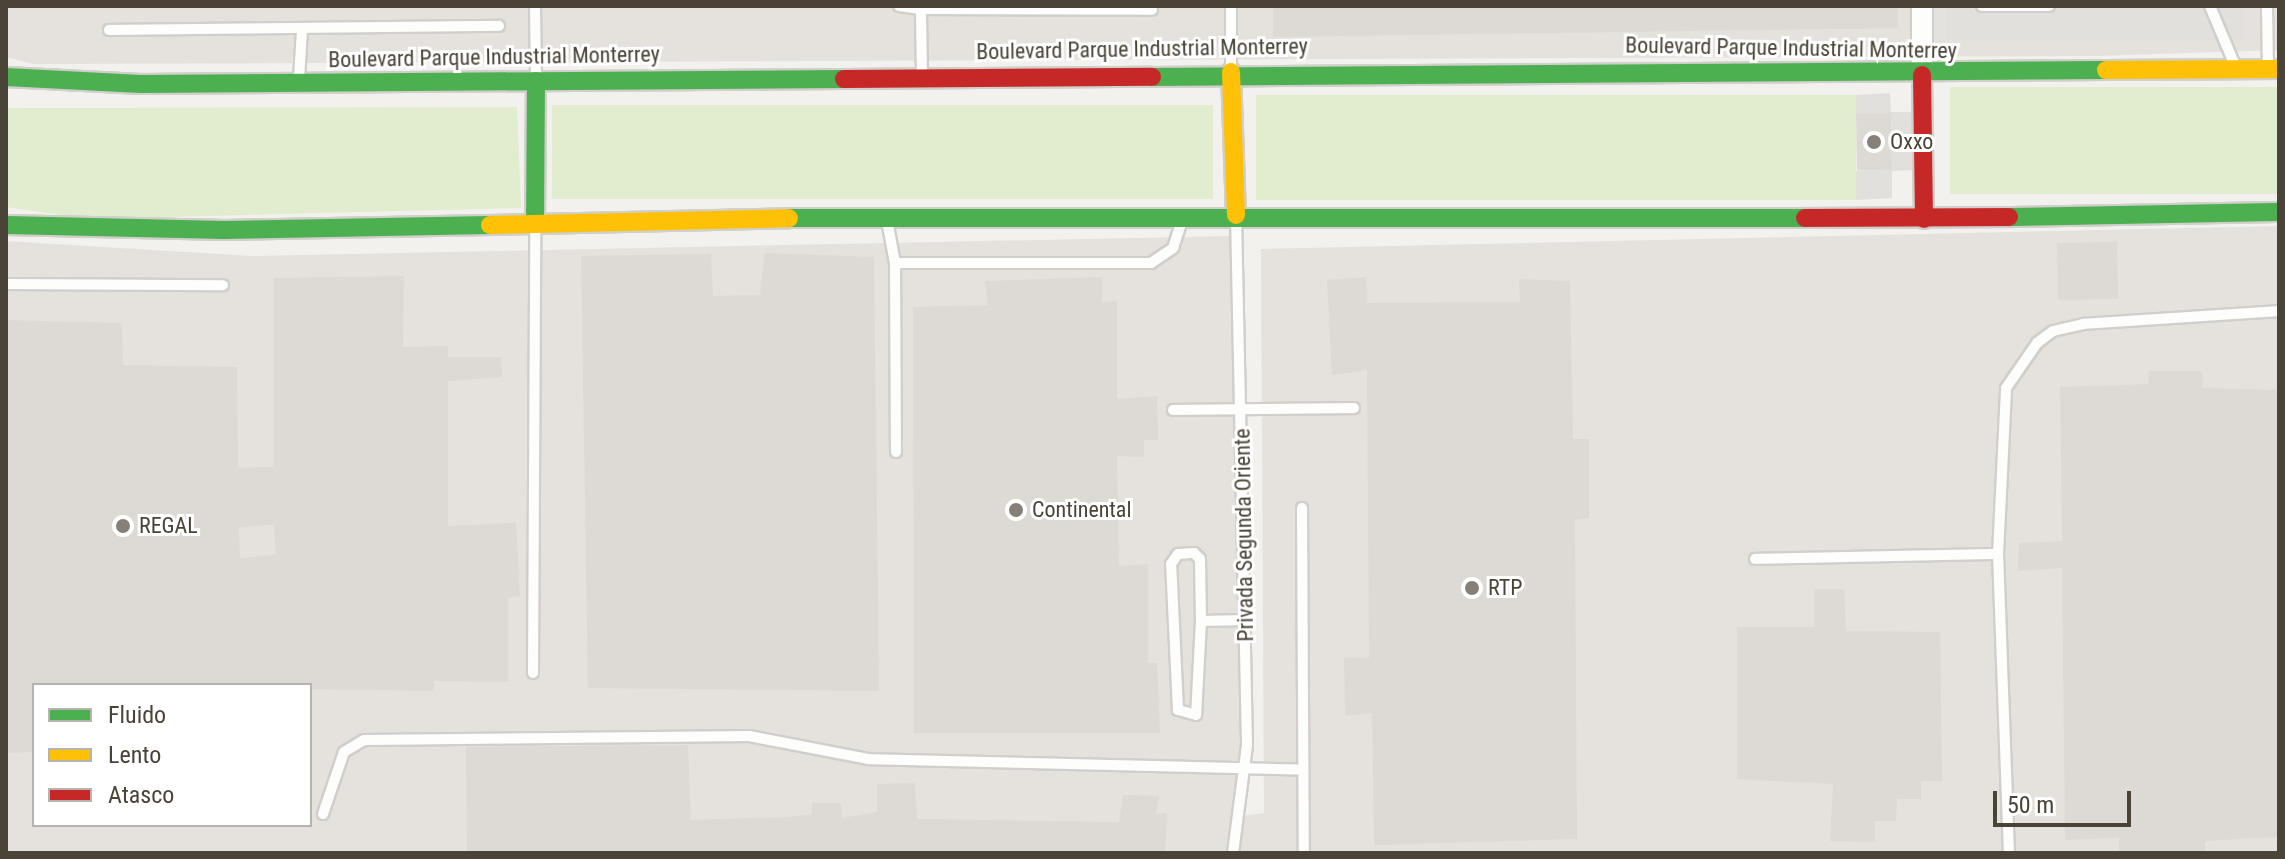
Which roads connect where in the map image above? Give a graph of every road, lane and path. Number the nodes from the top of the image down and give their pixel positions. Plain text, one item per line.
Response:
1 (535, 6) edge
2 (899, 6) edge
3 (1231, 6) edge
4 (1922, 6) edge
5 (1982, 6) edge
6 (2049, 6) edge
7 (2210, 6) edge
8 (2267, 6) edge
9 (921, 9) junction
10 (1152, 10) dead end
11 (499, 26) dead end
12 (109, 30) dead end
13 (302, 30) junction
14 (2273, 69) edge
15 (2236, 70) junction
16 (1231, 72) junction
17 (1922, 75) junction
18 (922, 76) junction
19 (6, 77) edge
20 (536, 81) junction
21 (299, 82) junction
22 (2279, 212) edge
23 (1236, 215) junction
24 (1183, 216) junction
25 (887, 218) junction
26 (1924, 219) junction
27 (535, 223) junction
28 (6, 225) edge
29 (895, 263) junction
30 (6, 284) edge
31 (223, 285) dead end
32 (2279, 311) edge
33 (1241, 406) junction
34 (1354, 408) dead end
35 (1173, 410) dead end
36 (896, 452) dead end
37 (1302, 508) dead end
38 (1998, 554) junction
39 (1755, 559) dead end
40 (1246, 620) junction
41 (1201, 621) junction
42 (533, 673) dead end
43 (1303, 770) junction
44 (1245, 771) junction
45 (323, 814) dead end
46 (1233, 853) edge
47 (1304, 853) edge
48 (2009, 853) edge

1 - 20 lane
2 - 9 lane
3 - 16 lane
4 - 17 street
5 - 6 lane
7 - 15 lane
8 - 14 lane
9 - 10 lane
9 - 18 lane
11 - 13 lane
12 - 13 lane
13 - 21 lane
14 - 15 street, Boulevard Parque Industrial Monterrey
15 - 17 street, Boulevard Parque Industrial Monterrey
16 - 17 street, Boulevard Parque Industrial Monterrey
16 - 18 street, Boulevard Parque Industrial Monterrey
16 - 23 street
17 - 26 street
18 - 20 street, Boulevard Parque Industrial Monterrey
19 - 21 street, Boulevard Parque Industrial Monterrey
20 - 21 street, Boulevard Parque Industrial Monterrey
20 - 27 street
22 - 26 street
23 - 24 street
23 - 26 street
23 - 33 lane, Privada Segunda Oriente
24 - 25 street
24 - 29 lane
25 - 27 street
25 - 29 lane
27 - 28 street
27 - 42 lane
29 - 36 lane
30 - 31 lane
32 - 38 lane
33 - 34 lane
33 - 35 lane
33 - 40 lane, Privada Segunda Oriente
37 - 43 lane
38 - 39 lane
38 - 48 lane
40 - 41 lane
40 - 44 lane, Privada Segunda Oriente
41 - 41 lane
43 - 44 lane
43 - 47 lane
44 - 45 lane
44 - 46 lane, Privada Segunda Oriente

